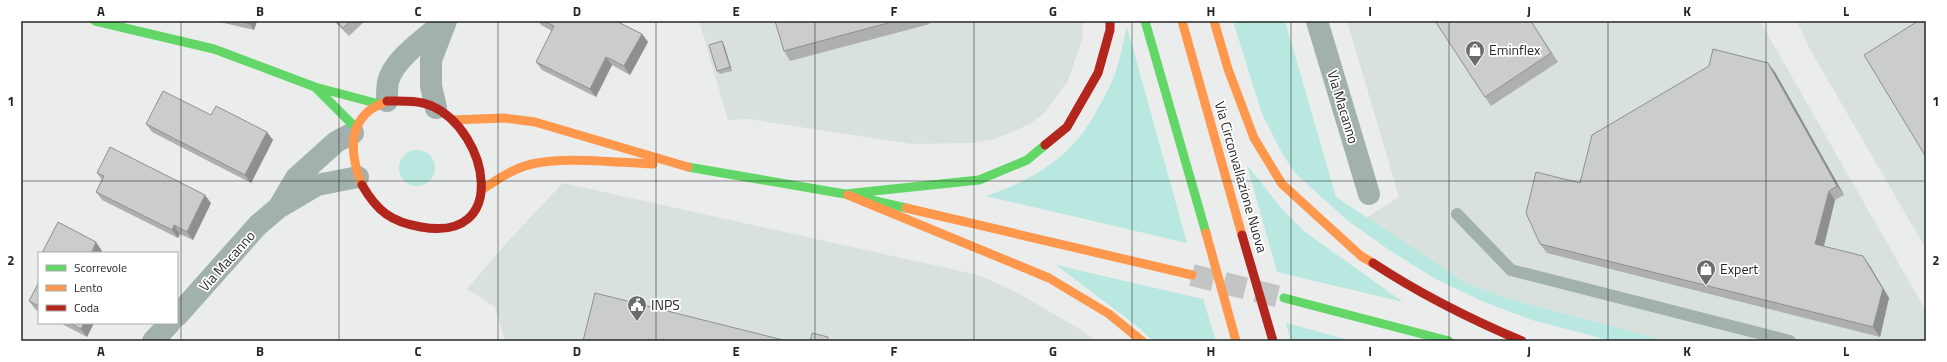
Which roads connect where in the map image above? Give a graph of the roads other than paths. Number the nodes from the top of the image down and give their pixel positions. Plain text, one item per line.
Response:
1 (95, 21) edge
2 (445, 21) edge
3 (1110, 21) edge
4 (1145, 21) edge
5 (1182, 21) edge
6 (1214, 21) edge
7 (1317, 21) edge
8 (315, 87) junction
9 (383, 102) junction
10 (444, 114) junction
11 (354, 130) junction
12 (682, 166) junction
13 (358, 177) junction
14 (483, 189) junction
15 (846, 194) junction
16 (1369, 194) dead end
17 (278, 208) junction
18 (1457, 214) dead end
19 (1192, 275) tunnel mouth
20 (1284, 298) tunnel mouth
21 (178, 315) edge
22 (169, 324) edge
23 (154, 341) edge
24 (1142, 341) edge
25 (1236, 341) edge
26 (1273, 341) edge
27 (1449, 341) edge
28 (1522, 341) edge
29 (1790, 341) edge

1 - 8 street
2 - 9 street
2 - 10 street
3 - 15 street
4 - 25 street, bridge
5 - 26 street, Via Circonvallazione Nuova, bridge
6 - 28 street
7 - 16 street, Via Macanno
8 - 9 street
8 - 11 street
9 - 10 street
9 - 11 street
10 - 12 street
10 - 14 street
11 - 13 street
11 - 17 street, Via Macanno
12 - 14 street
12 - 15 street
13 - 14 street
13 - 17 street, Via Macanno
15 - 19 street
15 - 24 street
17 - 21 street, Via Macanno
18 - 29 lane
20 - 27 street
22 - 23 street

